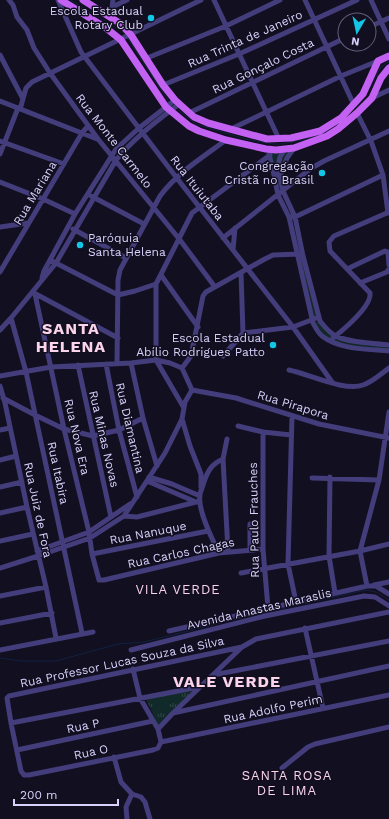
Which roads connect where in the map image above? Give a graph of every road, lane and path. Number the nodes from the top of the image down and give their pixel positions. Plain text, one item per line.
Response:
1 (9, 0) edge
2 (59, 0) edge
3 (82, 0) edge
4 (113, 0) edge
5 (127, 0) edge
6 (201, 0) edge
7 (214, 0) edge
8 (280, 0) edge
9 (305, 0) edge
10 (357, 0) edge
11 (371, 0) edge
12 (112, 7) junction
13 (106, 15) junction
14 (389, 18) edge
15 (314, 20) junction
16 (382, 21) junction
17 (377, 23) edge
18 (226, 26) junction
19 (126, 37) junction
20 (389, 39) edge
21 (337, 42) edge
22 (326, 47) junction
23 (239, 54) junction
24 (0, 55) edge
25 (389, 56) edge
26 (84, 57) junction
27 (147, 58) junction
28 (378, 61) junction
29 (389, 68) edge
30 (50, 73) junction
31 (341, 76) junction
32 (252, 83) junction
33 (163, 85) junction
34 (389, 90) edge
35 (22, 97) junction
36 (372, 98) junction
37 (0, 101) edge
38 (177, 102) junction
39 (354, 105) junction
40 (18, 108) junction
41 (169, 109) junction
42 (267, 112) junction
43 (189, 113) junction
44 (357, 113) junction
45 (88, 126) junction
46 (139, 128) junction
47 (231, 129) junction
48 (389, 131) edge
49 (82, 133) junction
50 (143, 133) junction
51 (98, 139) junction
52 (279, 139) junction
53 (370, 139) junction
54 (226, 140) junction
55 (2, 142) edge
56 (294, 148) junction
57 (285, 149) junction
58 (268, 152) junction
59 (0, 154) edge
60 (111, 155) junction
61 (116, 160) junction
62 (64, 164) junction
63 (383, 175) junction
64 (176, 177) junction
65 (275, 180) junction
66 (0, 182) edge
67 (283, 191) junction
68 (88, 194) junction
69 (278, 195) junction
70 (94, 197) junction
71 (43, 199) junction
72 (153, 208) junction
73 (200, 208) junction
74 (388, 213) edge
75 (75, 214) junction
76 (288, 217) junction
77 (295, 217) junction
78 (28, 223) junction
79 (144, 224) junction
80 (68, 226) junction
81 (0, 227) edge
82 (235, 228) junction
83 (74, 230) junction
84 (223, 238) junction
85 (180, 240) junction
86 (233, 250) junction
87 (300, 254) junction
88 (126, 258) junction
89 (50, 260) junction
90 (56, 263) junction
91 (389, 265) edge
92 (247, 269) junction
93 (347, 269) junction
94 (389, 269) edge
95 (0, 272) edge
96 (241, 273) junction
97 (161, 275) junction
98 (42, 279) junction
99 (360, 283) junction
100 (156, 284) junction
101 (215, 287) junction
102 (34, 293) junction
103 (118, 295) junction
104 (319, 317) junction
105 (11, 318) junction
106 (312, 320) junction
107 (293, 326) junction
108 (198, 327) junction
109 (0, 330) edge
110 (243, 333) junction
111 (335, 336) junction
112 (118, 338) junction
113 (329, 341) junction
114 (389, 345) edge
115 (389, 351) edge
116 (223, 356) dead end
117 (156, 360) junction
118 (117, 363) junction
119 (131, 363) junction
120 (106, 364) junction
121 (78, 365) junction
122 (51, 367) junction
123 (182, 368) junction
124 (389, 368) edge
125 (289, 370) dead end
126 (26, 372) junction
127 (0, 376) edge
128 (332, 382) junction
129 (0, 386) edge
130 (192, 390) junction
131 (3, 401) edge
132 (184, 408) junction
133 (389, 412) edge
134 (35, 415) junction
135 (292, 416) junction
136 (142, 418) junction
137 (182, 419) junction
138 (238, 426) dead end
139 (10, 428) junction
140 (64, 429) junction
141 (0, 430) edge
142 (119, 430) junction
143 (263, 432) junction
144 (291, 435) junction
145 (93, 436) junction
146 (387, 438) edge
147 (227, 439) dead end
148 (16, 456) junction
149 (223, 459) junction
150 (0, 460) edge
151 (157, 466) junction
152 (330, 477) junction
153 (312, 478) dead end
154 (148, 479) junction
155 (379, 480) junction
156 (22, 482) junction
157 (0, 486) edge
158 (137, 497) junction
159 (199, 498) junction
160 (132, 503) junction
161 (27, 507) junction
162 (0, 513) edge
163 (124, 516) junction
164 (111, 517) junction
165 (250, 524) dead end
166 (208, 532) junction
167 (33, 534) junction
168 (89, 535) junction
169 (0, 542) edge
170 (389, 544) edge
171 (63, 545) junction
172 (263, 548) junction
173 (250, 550) junction
174 (228, 551) junction
175 (360, 551) junction
176 (219, 553) junction
177 (37, 554) junction
178 (92, 554) junction
179 (329, 556) junction
180 (288, 564) junction
181 (0, 568) edge
182 (264, 569) junction
183 (241, 573) dead end
184 (104, 580) joint
185 (389, 582) edge
186 (367, 586) junction
187 (46, 587) junction
188 (335, 593) junction
189 (389, 594) edge
190 (0, 596) edge
191 (296, 602) junction
192 (389, 606) edge
193 (268, 608) junction
194 (389, 612) edge
195 (52, 613) junction
196 (0, 624) edge
197 (305, 628) junction
198 (169, 631) dead end
199 (93, 632) dead end
200 (82, 633) junction
201 (56, 638) junction
202 (389, 641) edge
203 (242, 647) junction
204 (0, 650) edge
205 (131, 650) dead end
206 (311, 656) junction
207 (389, 666) edge
208 (133, 669) junction
209 (213, 675) junction
210 (317, 681) junction
211 (200, 687) junction
212 (389, 695) edge
213 (140, 698) junction
214 (323, 708) junction
215 (173, 713) junction
216 (153, 722) junction
217 (11, 723) junction
218 (389, 727) edge
219 (158, 729) junction
220 (161, 742) junction
221 (17, 750) junction
222 (114, 757) junction
223 (282, 768) dead end
224 (132, 794) junction
225 (127, 819) edge
226 (150, 819) edge

1 - 30 street, Rua Monte Carmelo
2 - 19 main road
2 - 26 street, Rua Ituiutaba
3 - 13 main road
4 - 12 street
5 - 12 street
6 - 19 street
7 - 18 street
8 - 18 street
9 - 15 street
10 - 15 street, Rua Trinta de Janeiro
11 - 16 street
12 - 13 street
13 - 19 main road
14 - 16 street
15 - 22 street
15 - 23 street, Rua Trinta de Janeiro
16 - 17 street
16 - 20 street
18 - 23 street
18 - 27 street
19 - 26 street
19 - 27 main road
19 - 41 main road
21 - 22 street, Rua Gonçalo Costa
22 - 31 street
22 - 32 street, Rua Gonçalo Costa
23 - 32 street
23 - 33 street, Rua Trinta de Janeiro
24 - 35 street
25 - 28 main road
26 - 30 street
26 - 46 street, Rua Ituiutaba
27 - 33 main road
28 - 31 street
28 - 39 main road
29 - 36 main road
30 - 35 street
30 - 45 street, Rua Monte Carmelo
31 - 39 street
31 - 42 street
32 - 42 street
32 - 43 street, Rua Gonçalo Costa
33 - 38 main road
34 - 36 street
35 - 40 street
36 - 44 main road
37 - 40 street
38 - 41 street
38 - 43 main road
39 - 52 main road
40 - 49 street
40 - 55 street
41 - 46 street
41 - 50 street
41 - 54 main road
42 - 47 street
42 - 52 street
43 - 47 main road
44 - 53 street
44 - 56 main road
45 - 49 street, Rua Mariana
45 - 51 street, Rua Monte Carmelo
46 - 50 street, Rua Ituiutaba
46 - 60 street
47 - 52 main road
48 - 53 street
49 - 51 street
49 - 62 street, Rua Mariana
50 - 61 street
50 - 64 street, Rua Ituiutaba
51 - 60 street, Rua Monte Carmelo
53 - 63 street
53 - 67 street
54 - 58 main road
54 - 64 street
55 - 59 street
55 - 62 street
56 - 57 main road
56 - 67 street
57 - 58 main road
57 - 65 street
58 - 65 street
58 - 73 street
60 - 61 street, Rua Monte Carmelo
60 - 68 street
61 - 70 street
61 - 72 street, Rua Monte Carmelo
62 - 71 street, Rua Mariana
63 - 74 street
63 - 77 street
64 - 72 street
64 - 73 street, Rua Ituiutaba
65 - 69 street
66 - 71 street
67 - 69 street
67 - 77 street
68 - 70 street
68 - 75 street
69 - 76 street
69 - 82 street
70 - 79 street
70 - 83 street
71 - 75 street
71 - 78 street, Rua Mariana
72 - 79 street
72 - 85 street, Rua Monte Carmelo
73 - 84 street, Rua Ituiutaba
73 - 85 street
74 - 93 street
75 - 80 street
76 - 77 street
76 - 87 street
77 - 87 street
78 - 81 street
78 - 95 street, Rua Mariana
79 - 88 street
80 - 83 street
80 - 89 street
82 - 84 street
82 - 86 street
83 - 88 street
83 - 90 street
84 - 86 street, Rua Ituiutaba
85 - 97 street
85 - 101 street, Rua Monte Carmelo
86 - 92 street, Rua Ituiutaba
87 - 92 street
87 - 104 street
87 - 106 street
88 - 103 street
89 - 90 street
89 - 98 street
90 - 98 street
90 - 103 street
91 - 93 street
92 - 96 street
92 - 107 street, Rua Ituiutaba
93 - 99 street
94 - 99 street
96 - 101 street
96 - 110 street
97 - 100 street
97 - 108 street
98 - 102 street
99 - 111 street
100 - 103 street
100 - 117 street
101 - 108 street
102 - 105 street
102 - 112 street
102 - 122 street, Rua Nova Era
103 - 112 street
104 - 106 street
104 - 111 street
105 - 109 street
105 - 126 street, Rua Itabira
106 - 107 street
106 - 113 street
107 - 110 street
107 - 128 street, Rua Ituiutaba
108 - 123 street
110 - 116 street
111 - 113 street
111 - 114 street
112 - 118 street
113 - 115 street
117 - 119 street
117 - 123 street
117 - 132 street
118 - 119 street
118 - 120 street
119 - 136 street
120 - 121 street
120 - 142 street, Rua Diamantina
121 - 122 street
121 - 145 street, Rua Minas Novas
122 - 126 street
122 - 140 street, Rua Nova Era
123 - 130 street
124 - 128 street
125 - 128 street
126 - 127 street
126 - 134 street, Rua Itabira
129 - 131 street, Rua Juiz de Fora
130 - 132 street
130 - 135 street, Rua Pirapora
131 - 134 street
131 - 139 street, Rua Juiz de Fora
132 - 137 street
133 - 146 street
134 - 140 street
134 - 171 street, Rua Itabira
135 - 144 street
135 - 146 street, Rua Pirapora
136 - 142 street
136 - 151 street
137 - 151 street
137 - 159 street
138 - 143 street
139 - 141 street
139 - 148 street, Rua Juiz de Fora
140 - 145 street
140 - 168 street, Rua Nova Era
142 - 145 street
142 - 158 street, Rua Diamantina
143 - 144 street
143 - 172 street, Rua Paulo Frauches
144 - 180 street
145 - 164 street, Rua Minas Novas
146 - 155 street
147 - 149 street
148 - 150 street
148 - 156 street, Rua Juiz de Fora
149 - 159 street
149 - 174 street
151 - 154 street
152 - 153 street
152 - 155 street
152 - 179 street
154 - 158 street
154 - 159 street
155 - 175 street
156 - 157 street
156 - 161 street, Rua Juiz de Fora
158 - 160 street
159 - 163 street
159 - 166 street
160 - 163 street
160 - 164 street
161 - 162 street
161 - 167 street, Rua Juiz de Fora
163 - 168 street
164 - 168 street
165 - 173 street
166 - 176 street
166 - 178 street, Rua Nanuque
167 - 169 street
167 - 177 street, Rua Juiz de Fora
168 - 171 street
168 - 178 street, Rua Nova Era
170 - 175 street
171 - 177 street
171 - 200 street, Rua Itabira
172 - 173 street, Rua Carlos Chagas
172 - 182 street, Rua Paulo Frauches
173 - 174 street, Rua Carlos Chagas
174 - 176 street, Rua Carlos Chagas
175 - 179 street
175 - 186 street
176 - 184 street, Rua Carlos Chagas
177 - 181 street
177 - 187 street, Rua Juiz de Fora
178 - 184 street, Rua Nova Era
179 - 180 street
179 - 188 street
180 - 182 street
180 - 191 street
182 - 183 street
182 - 193 street, Rua Paulo Frauches
185 - 186 street
186 - 188 street, Avenida Anastas Maraslis
186 - 189 street, Avenida Anastas Maraslis
187 - 190 street
187 - 195 street, Rua Juiz de Fora
188 - 191 street, Avenida Anastas Maraslis
191 - 193 street, Avenida Anastas Maraslis
192 - 205 street, Avenida Anastas Maraslis
193 - 198 street, Avenida Anastas Maraslis
194 - 197 street
195 - 196 street
195 - 201 street, Rua Juiz de Fora
197 - 203 street
197 - 206 street
199 - 200 street
200 - 201 street
201 - 204 street
202 - 206 street
203 - 208 street, Rua Professor Lucas Souza da Silva
203 - 209 street
206 - 209 street
206 - 210 street
207 - 210 street
208 - 213 street
208 - 217 street, Rua Professor Lucas Souza da Silva
209 - 211 street
210 - 214 street
210 - 215 street
211 - 213 street
211 - 215 street
212 - 214 street, Rua Adolfo Perim
213 - 216 street
213 - 217 street
214 - 220 street, Rua Adolfo Perim
215 - 219 street
216 - 219 street
216 - 221 street, Rua P
217 - 221 street
218 - 223 street
219 - 220 street
220 - 222 street, Rua O
221 - 222 street, Rua O
222 - 224 street
224 - 225 street
224 - 226 street

